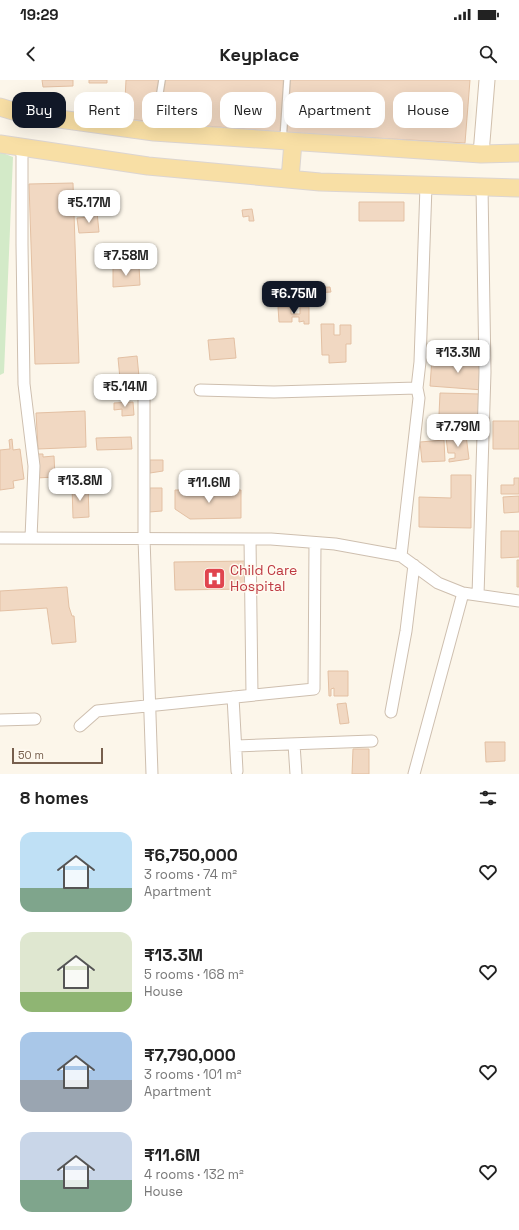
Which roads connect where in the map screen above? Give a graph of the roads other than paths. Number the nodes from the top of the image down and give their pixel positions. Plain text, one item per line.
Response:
1 (162, 80) edge
2 (287, 80) edge
3 (486, 80) edge
4 (0, 107) edge
5 (154, 132) junction
6 (288, 141) junction
7 (0, 144) edge
8 (22, 147) junction
9 (519, 153) edge
10 (481, 154) junction
11 (290, 179) junction
12 (426, 186) junction
13 (482, 187) junction
14 (519, 188) edge
15 (144, 384) dead end
16 (417, 388) junction
17 (200, 390) dead end
18 (0, 538) edge
19 (31, 538) junction
20 (144, 538) junction
21 (250, 539) junction
22 (315, 543) junction
23 (401, 556) junction
24 (414, 565) junction
25 (463, 593) junction
26 (478, 595) junction
27 (519, 601) edge
28 (252, 695) junction
29 (234, 697) junction
30 (150, 706) junction
31 (391, 712) dead end
32 (35, 719) dead end
33 (0, 720) edge
34 (80, 726) dead end
35 (372, 741) dead end
36 (294, 744) junction
37 (236, 746) junction
38 (237, 771) dead end
39 (152, 774) edge
40 (296, 774) edge
41 (414, 774) edge

1 - 5 lane
2 - 6 lane
3 - 10 main road
4 - 5 main road
5 - 6 main road
6 - 10 main road
6 - 11 main road
7 - 8 main road
8 - 11 main road
8 - 19 street
9 - 10 main road
11 - 12 main road
12 - 13 main road
12 - 16 street
13 - 14 main road
13 - 26 street
15 - 20 street
16 - 17 street
16 - 23 street
18 - 19 street
19 - 20 street
20 - 21 street
20 - 30 street
21 - 22 street
21 - 28 street
22 - 23 street
22 - 28 street
23 - 24 street
24 - 25 street
24 - 31 street
25 - 26 street
25 - 41 street
26 - 27 street
28 - 29 street
29 - 30 street
29 - 37 street
30 - 34 street
30 - 39 street
32 - 33 street
35 - 36 street
36 - 37 street
36 - 40 street
37 - 38 street

